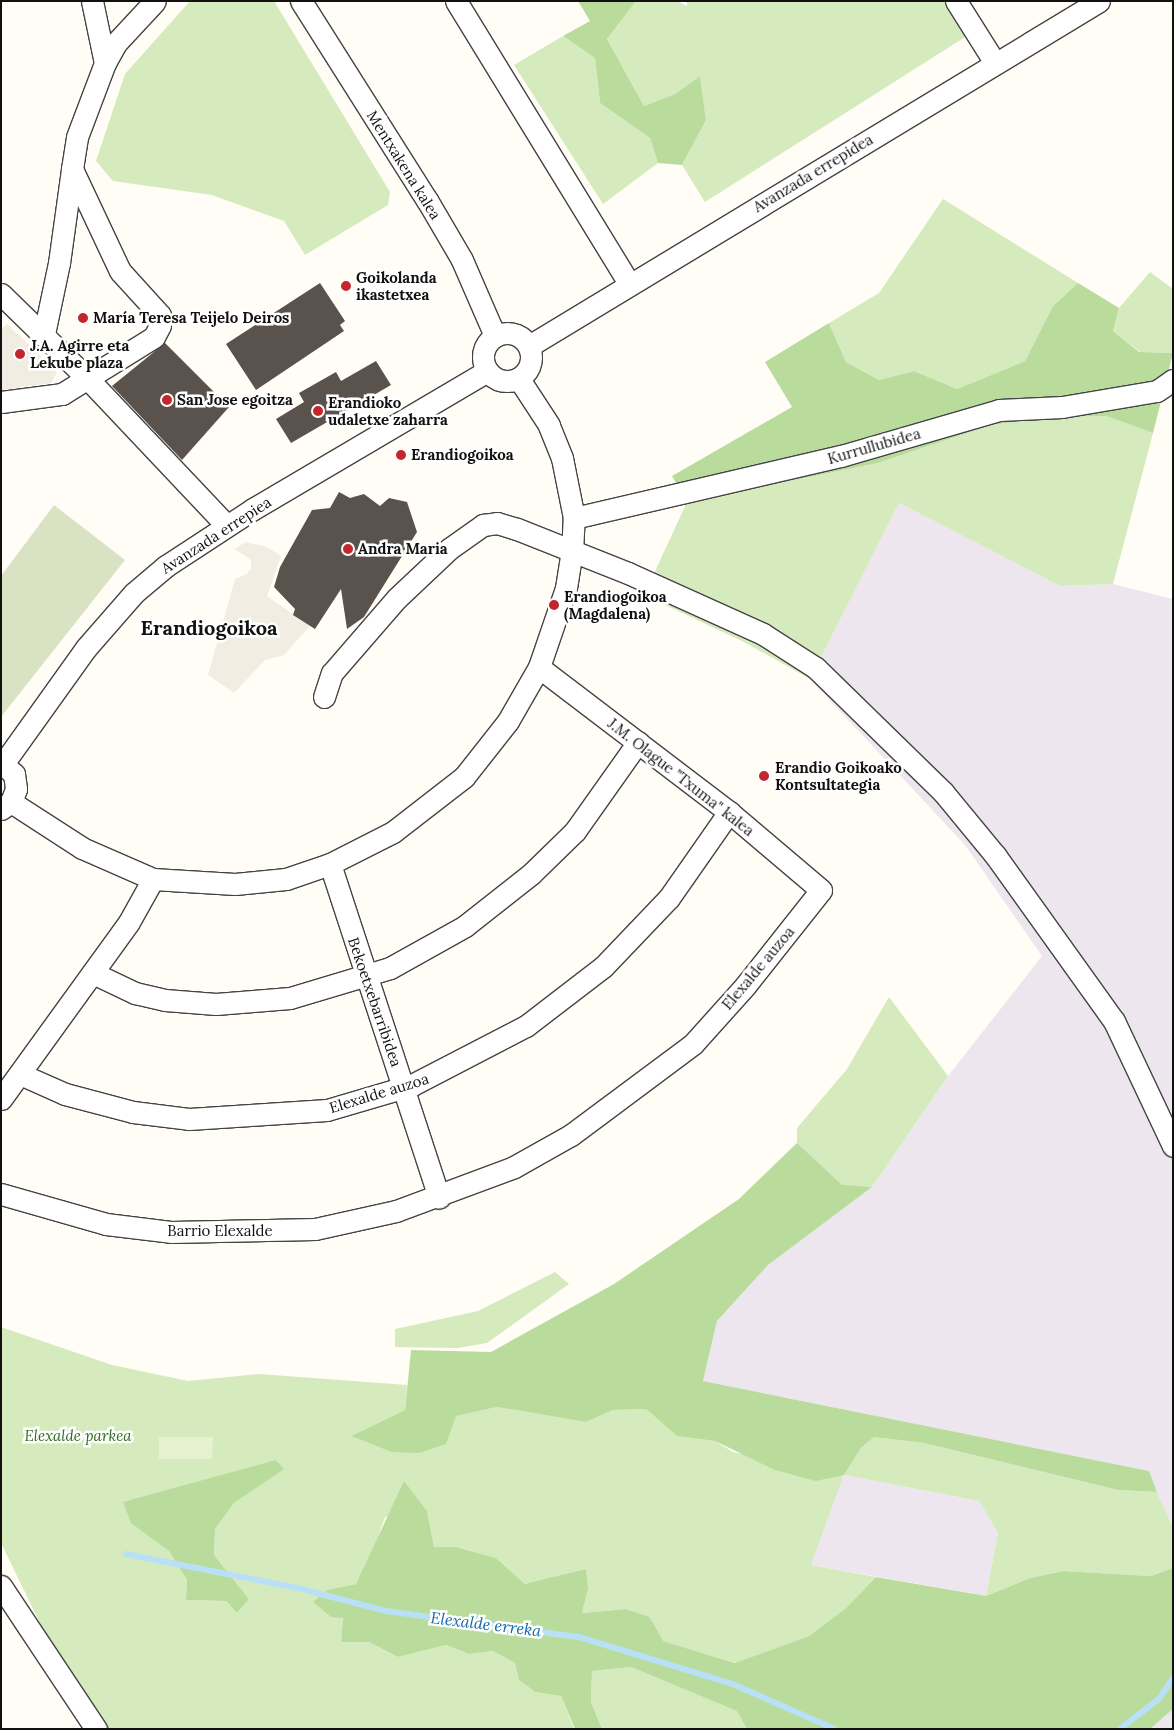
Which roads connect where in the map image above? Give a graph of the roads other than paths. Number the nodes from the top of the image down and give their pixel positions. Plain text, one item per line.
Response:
1 (92, 1) edge
2 (155, 1) edge
3 (301, 1) edge
4 (456, 1) edge
5 (956, 1) edge
6 (1099, 1) edge
7 (105, 63) junction
8 (995, 63) junction
9 (72, 169) junction
10 (629, 284) junction
11 (1, 294) edge
12 (44, 334) junction
13 (495, 336) junction
14 (529, 346) junction
15 (486, 371) junction
16 (520, 379) junction
17 (89, 380) junction
18 (1173, 380) edge
19 (3, 402) edge
20 (574, 518) junction
21 (226, 525) junction
22 (572, 552) junction
23 (539, 666) junction
24 (324, 697) dead end
25 (638, 742) junction
26 (2, 764) edge
27 (6, 805) edge
28 (729, 812) junction
29 (330, 864) junction
30 (153, 879) junction
31 (821, 890) joint
32 (93, 973) junction
33 (367, 978) junction
34 (20, 1074) junction
35 (403, 1087) junction
36 (1, 1099) edge
37 (1173, 1146) edge
38 (1, 1194) edge
39 (439, 1198) junction
40 (1, 1586) edge
41 (96, 1729) edge

1 - 7 street
2 - 7 street
3 - 13 street, Mentxakena kalea
4 - 10 street
5 - 8 street
6 - 8 street, Avanzada errepidea
7 - 9 street
8 - 10 street, Avanzada errepidea
9 - 12 street
9 - 17 street
10 - 14 street, Avanzada errepidea
11 - 12 street
12 - 17 street
13 - 14 street
13 - 15 street
14 - 16 street
15 - 16 street
15 - 21 street, Avanzada errepiea
16 - 20 street
17 - 19 street
17 - 21 street
18 - 20 street, Kurrullubidea
20 - 22 street
21 - 26 street, Avanzada errepiea
22 - 23 street
22 - 24 street
22 - 37 street
23 - 25 street, J.M. Olague "Txuma" kalea
23 - 29 street
25 - 28 street, J.M. Olague "Txuma" kalea
25 - 33 street
26 - 27 street
27 - 30 street
28 - 31 street, J.M. Olague "Txuma" kalea
28 - 35 street, Elexalde auzoa
29 - 30 street
29 - 33 street, Bekoetxebarribidea
30 - 32 street
31 - 39 street, Elexalde auzoa
32 - 33 street
32 - 34 street
33 - 35 street, Bekoetxebarribidea
34 - 35 street, Elexalde auzoa
34 - 36 street
35 - 39 street, Bekoetxebarribidea
38 - 39 street, Barrio Elexalde
40 - 41 street

